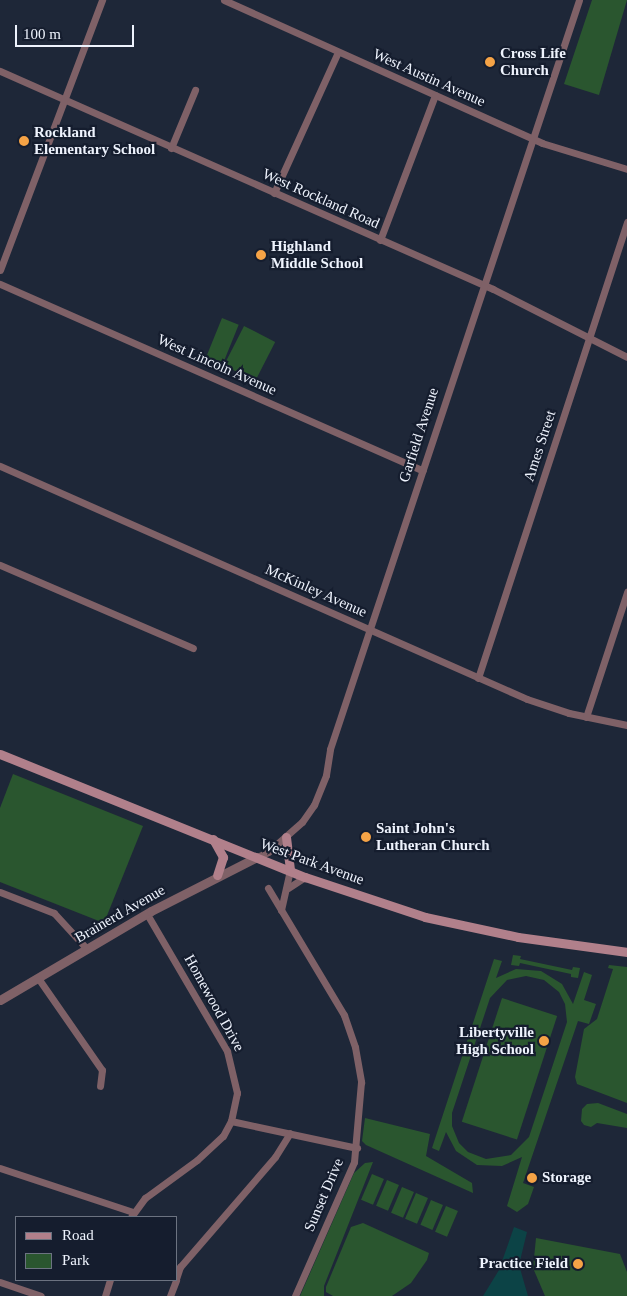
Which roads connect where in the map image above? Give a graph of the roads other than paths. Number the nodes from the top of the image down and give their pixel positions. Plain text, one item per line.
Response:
1 (102, 0) edge
2 (224, 0) edge
3 (579, 0) edge
4 (338, 52) junction
5 (0, 71) edge
6 (196, 90) dead end
7 (435, 96) junction
8 (64, 99) junction
9 (533, 139) junction
10 (171, 148) junction
11 (627, 169) edge
12 (274, 193) junction
13 (627, 222) edge
14 (380, 240) junction
15 (0, 270) edge
16 (0, 284) edge
17 (482, 285) junction
18 (590, 337) junction
19 (627, 357) edge
20 (0, 466) edge
21 (422, 471) junction
22 (0, 565) edge
23 (627, 592) edge
24 (370, 629) junction
25 (193, 648) dead end
26 (478, 678) junction
27 (586, 717) junction
28 (627, 725) edge
29 (0, 754) edge
30 (286, 837) junction
31 (213, 839) junction
32 (256, 857) junction
33 (290, 870) junction
34 (217, 875) junction
35 (305, 877) junction
36 (268, 888) dead end
37 (288, 888) junction
38 (0, 892) edge
39 (281, 910) junction
40 (146, 914) junction
41 (87, 949) junction
42 (627, 952) edge
43 (38, 978) junction
44 (0, 1000) edge
45 (100, 1086) dead end
46 (230, 1121) junction
47 (290, 1133) junction
48 (357, 1148) junction
49 (0, 1168) edge
50 (132, 1214) edge
51 (178, 1274) edge
52 (110, 1281) edge
53 (175, 1281) edge
54 (0, 1282) edge
55 (41, 1296) edge
56 (105, 1296) edge
57 (170, 1296) edge
58 (295, 1296) edge

1 - 8 street
2 - 4 street, West Austin Avenue
3 - 9 street, Garfield Avenue
4 - 7 street, West Austin Avenue
4 - 12 street
5 - 8 street, West Rockland Road
6 - 10 street
7 - 9 street, West Austin Avenue
7 - 14 street
8 - 10 street, West Rockland Road
8 - 15 street
9 - 11 street, West Austin Avenue
9 - 17 street, Garfield Avenue
10 - 12 street, West Rockland Road
12 - 14 street, West Rockland Road
13 - 18 street, Ames Street
14 - 17 street, West Rockland Road
16 - 21 street, West Lincoln Avenue
17 - 18 street, West Rockland Road
17 - 21 street, Garfield Avenue
18 - 19 street, West Rockland Road
18 - 26 street, Ames Street
20 - 24 street, McKinley Avenue
21 - 24 street, Garfield Avenue
22 - 25 street
23 - 27 street
24 - 26 street, McKinley Avenue
24 - 30 street, Garfield Avenue
26 - 27 street, McKinley Avenue
27 - 28 street, McKinley Avenue
29 - 31 main road, West Park Avenue
30 - 32 street, Garfield Avenue
30 - 33 main road
31 - 32 main road, West Park Avenue
31 - 34 main road
32 - 33 main road, West Park Avenue
32 - 34 street, Brainerd Avenue
33 - 35 main road, West Park Avenue
33 - 37 street
34 - 40 street, Brainerd Avenue
35 - 37 street
35 - 42 main road, West Park Avenue
36 - 39 street, Sunset Drive
37 - 39 street
38 - 41 street
39 - 48 street, Sunset Drive
40 - 41 street, Brainerd Avenue
40 - 46 street, Homewood Drive
41 - 43 street, Brainerd Avenue
43 - 44 street, Brainerd Avenue
43 - 45 street
46 - 47 street
46 - 50 street, Homewood Drive
47 - 48 street
47 - 51 street
48 - 58 street, Sunset Drive
49 - 50 street
52 - 56 street
53 - 57 street
54 - 55 street

